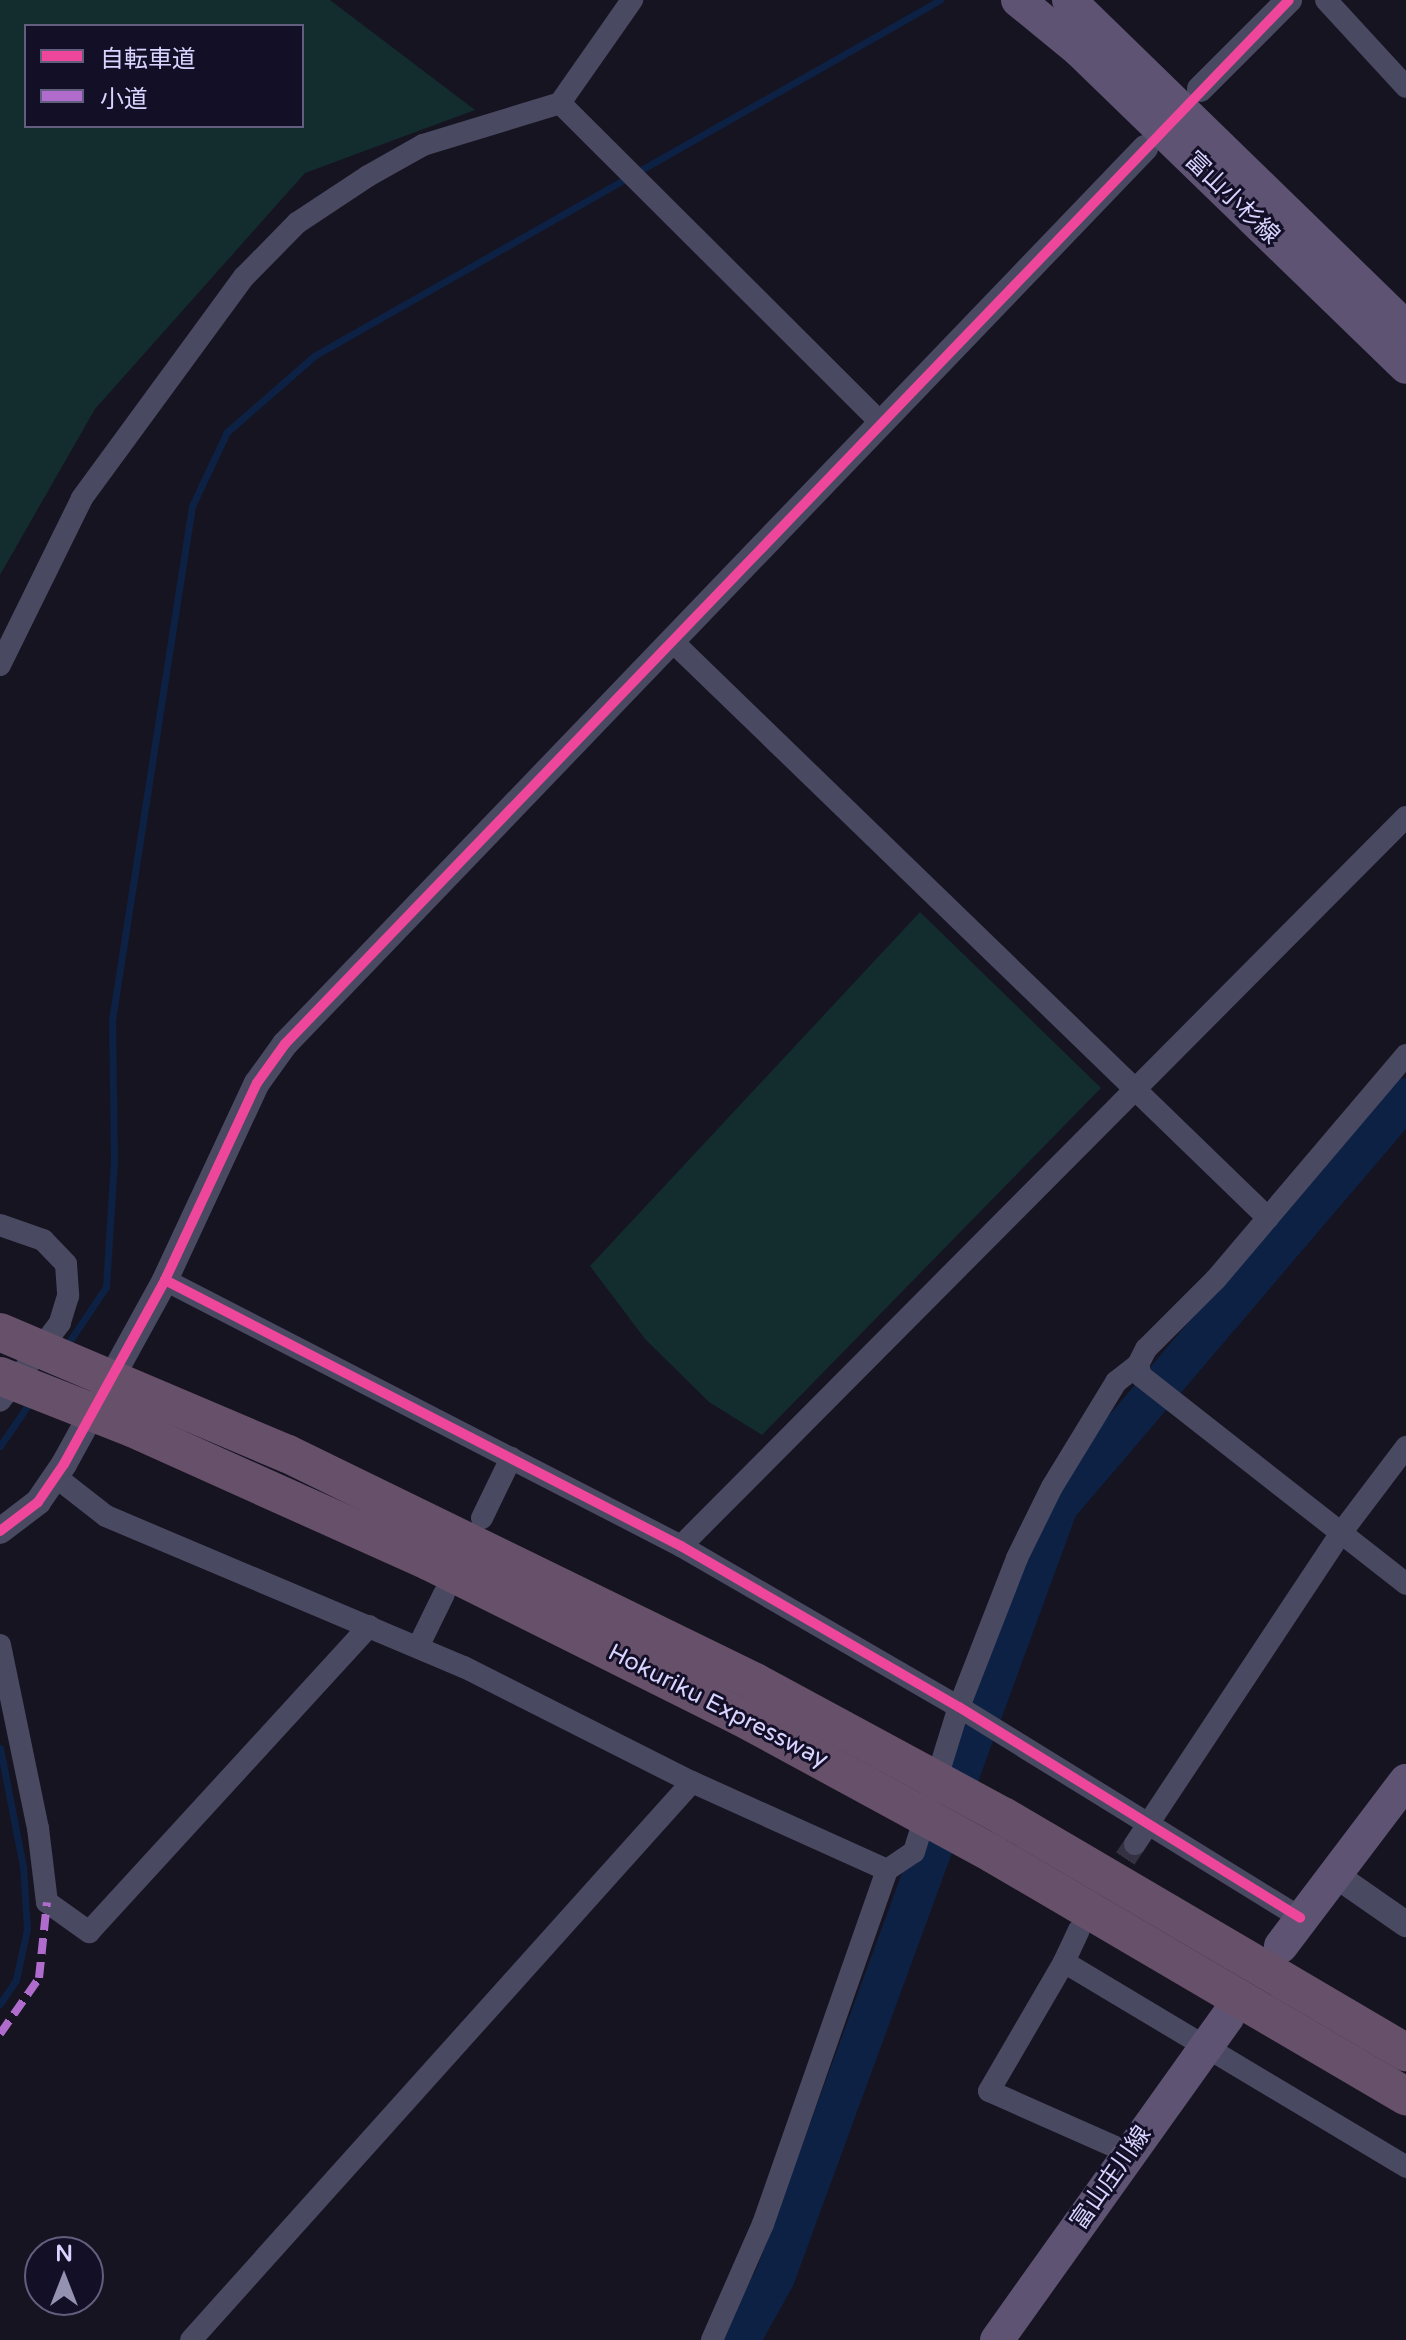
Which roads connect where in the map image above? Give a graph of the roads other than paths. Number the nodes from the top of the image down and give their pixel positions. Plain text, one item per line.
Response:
1 (632, 0) edge
2 (1018, 0) edge
3 (1069, 0) edge
4 (1289, 0) edge
5 (1326, 0) edge
6 (1406, 87) edge
7 (1200, 89) dead end
8 (560, 103) junction
9 (1145, 148) dead end
10 (1406, 328) edge
11 (1406, 367) edge
12 (881, 423) junction
13 (671, 640) junction
14 (0, 665) edge
15 (1406, 817) edge
16 (1406, 1055) edge
17 (1134, 1087) junction
18 (1268, 1218) junction
19 (0, 1225) edge
20 (165, 1280) junction
21 (2, 1333) edge
22 (1140, 1371) junction
23 (0, 1376) edge
24 (0, 1401) edge
25 (1406, 1447) edge
26 (511, 1458) junction
27 (56, 1477) junction
28 (482, 1518) dead end
29 (0, 1531) edge
30 (1341, 1533) junction
31 (681, 1546) junction
32 (1406, 1584) edge
33 (444, 1594) dead end
34 (369, 1626) junction
35 (0, 1645) edge
36 (418, 1647) junction
37 (963, 1710) junction
38 (1406, 1781) edge
39 (692, 1782) junction
40 (1150, 1824) junction
41 (1135, 1844) tunnel mouth
42 (887, 1870) junction
43 (1334, 1874) junction
44 (1300, 1918) junction
45 (1406, 1924) edge
46 (1079, 1930) dead end
47 (1281, 1946) dead end
48 (1064, 1962) junction
49 (1227, 2017) dead end
50 (1204, 2048) junction
51 (1406, 2052) edge
52 (1406, 2096) edge
53 (1129, 2153) junction
54 (1406, 2167) edge
55 (191, 2340) edge
56 (712, 2340) edge
57 (997, 2340) edge

1 - 8 street
2 - 11 main road, 富山小杉線
3 - 10 main road, 富山小杉線
4 - 7 street
5 - 6 street
8 - 12 street
8 - 14 street
9 - 12 street
12 - 13 street
13 - 17 street
13 - 20 street
15 - 17 street
16 - 18 street
17 - 18 street
17 - 31 street
18 - 22 street
19 - 24 street
20 - 26 street
20 - 27 street
21 - 51 highway, Hokuriku Expressway
22 - 30 street
22 - 37 street
23 - 52 highway, Hokuriku Expressway
25 - 30 street
26 - 28 street
26 - 31 street
27 - 29 street
27 - 34 street
30 - 32 street
30 - 40 street
31 - 37 street
33 - 36 street
34 - 35 street
34 - 36 street
36 - 39 street
37 - 40 street
37 - 42 street
38 - 43 main road
39 - 42 street
39 - 55 street
40 - 41 street
40 - 44 street
42 - 56 street
43 - 44 main road
43 - 45 street
44 - 47 main road
46 - 48 street
48 - 50 street
48 - 53 street
49 - 50 main road, 富山庄川線
50 - 53 main road, 富山庄川線
50 - 54 street
53 - 57 main road, 富山庄川線

